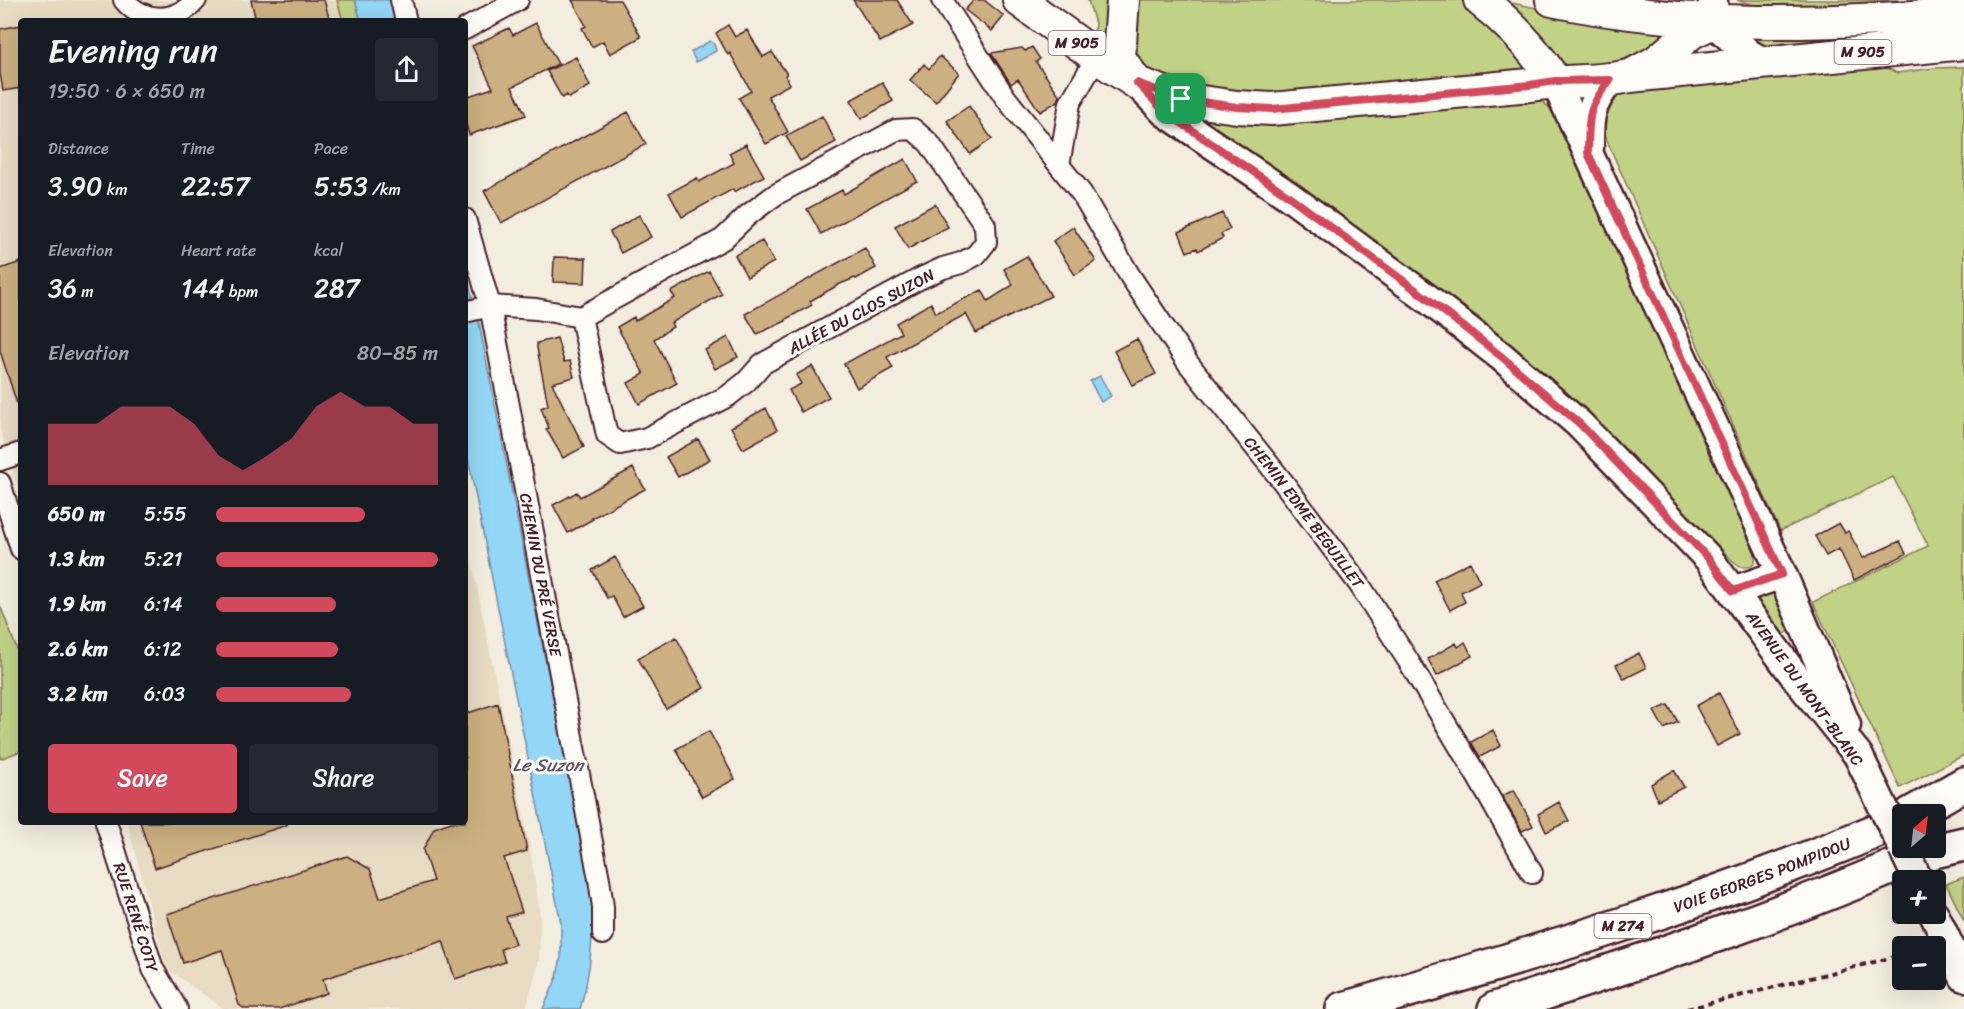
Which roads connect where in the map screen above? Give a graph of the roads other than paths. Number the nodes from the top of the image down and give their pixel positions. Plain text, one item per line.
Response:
1 (124, 0) edge
2 (196, 0) edge
3 (401, 0) edge
4 (518, 0) edge
5 (942, 0) edge
6 (1019, 0) edge
7 (1124, 0) edge
8 (1480, 0) edge
9 (1552, 0) edge
10 (1713, 11) edge
11 (1964, 13) edge
12 (156, 18) edge
13 (166, 18) edge
14 (405, 18) edge
15 (468, 27) edge
16 (1964, 43) edge
17 (1096, 57) junction
18 (1763, 62) junction
19 (1620, 78) junction
20 (1555, 81) junction
21 (1137, 83) junction
22 (1588, 153) junction
23 (1059, 165) junction
24 (468, 229) edge
25 (490, 306) junction
26 (468, 311) edge
27 (581, 317) junction
28 (18, 454) edge
29 (0, 460) edge
30 (0, 483) edge
31 (18, 540) edge
32 (1782, 574) junction
33 (1733, 591) junction
34 (1858, 755) junction
35 (1964, 783) edge
36 (1964, 794) edge
37 (1941, 804) edge
38 (1946, 807) edge
39 (1892, 809) edge
40 (107, 825) edge
41 (1946, 836) edge
42 (1964, 836) edge
43 (1892, 840) edge
44 (1946, 841) edge
45 (1964, 844) edge
46 (1892, 845) edge
47 (1532, 873) dead end
48 (1939, 924) edge
49 (603, 934) dead end
50 (1964, 977) edge
51 (177, 1009) edge
52 (1343, 1009) edge
53 (1495, 1009) edge

1 - 12 street
2 - 13 street
3 - 14 street
4 - 15 street
5 - 23 street, CHEMIN EDME BEGUILLET
6 - 17 main road, AVENUE DU MONT-BLANC / M 905
7 - 21 main road
8 - 20 main road
9 - 10 main road, M 905
10 - 11 main road, M 905
10 - 18 main road
10 - 19 main road
16 - 18 main road, M 905
17 - 21 main road, AVENUE DU MONT-BLANC / M 905
17 - 23 street
18 - 19 main road, M 905
19 - 20 main road, M 905
19 - 22 main road
20 - 21 main road, M 905
20 - 22 main road
21 - 33 main road, AVENUE DU MONT-BLANC
22 - 32 main road
23 - 47 street, CHEMIN EDME BEGUILLET
24 - 25 street, CHEMIN DU PRÉ VERSE
25 - 26 street
25 - 27 street
25 - 49 street, CHEMIN DU PRÉ VERSE
27 - 27 street, ALLÉE DU CLOS SUZON
28 - 29 street
30 - 31 street
32 - 33 main road
32 - 34 main road
33 - 34 main road, AVENUE DU MONT-BLANC
34 - 39 main road, AVENUE DU MONT-BLANC, bridge
35 - 37 highway
36 - 38 highway, VOIE GEORGES POMPIDOU / M 274
40 - 51 street, RUE RENÉ COTY
41 - 42 highway, VOIE GEORGES POMPIDOU / M 274
43 - 52 highway, VOIE GEORGES POMPIDOU / M 274
44 - 45 highway
46 - 53 highway, VOIE GEORGES POMPIDOU / M 274
48 - 50 main road

